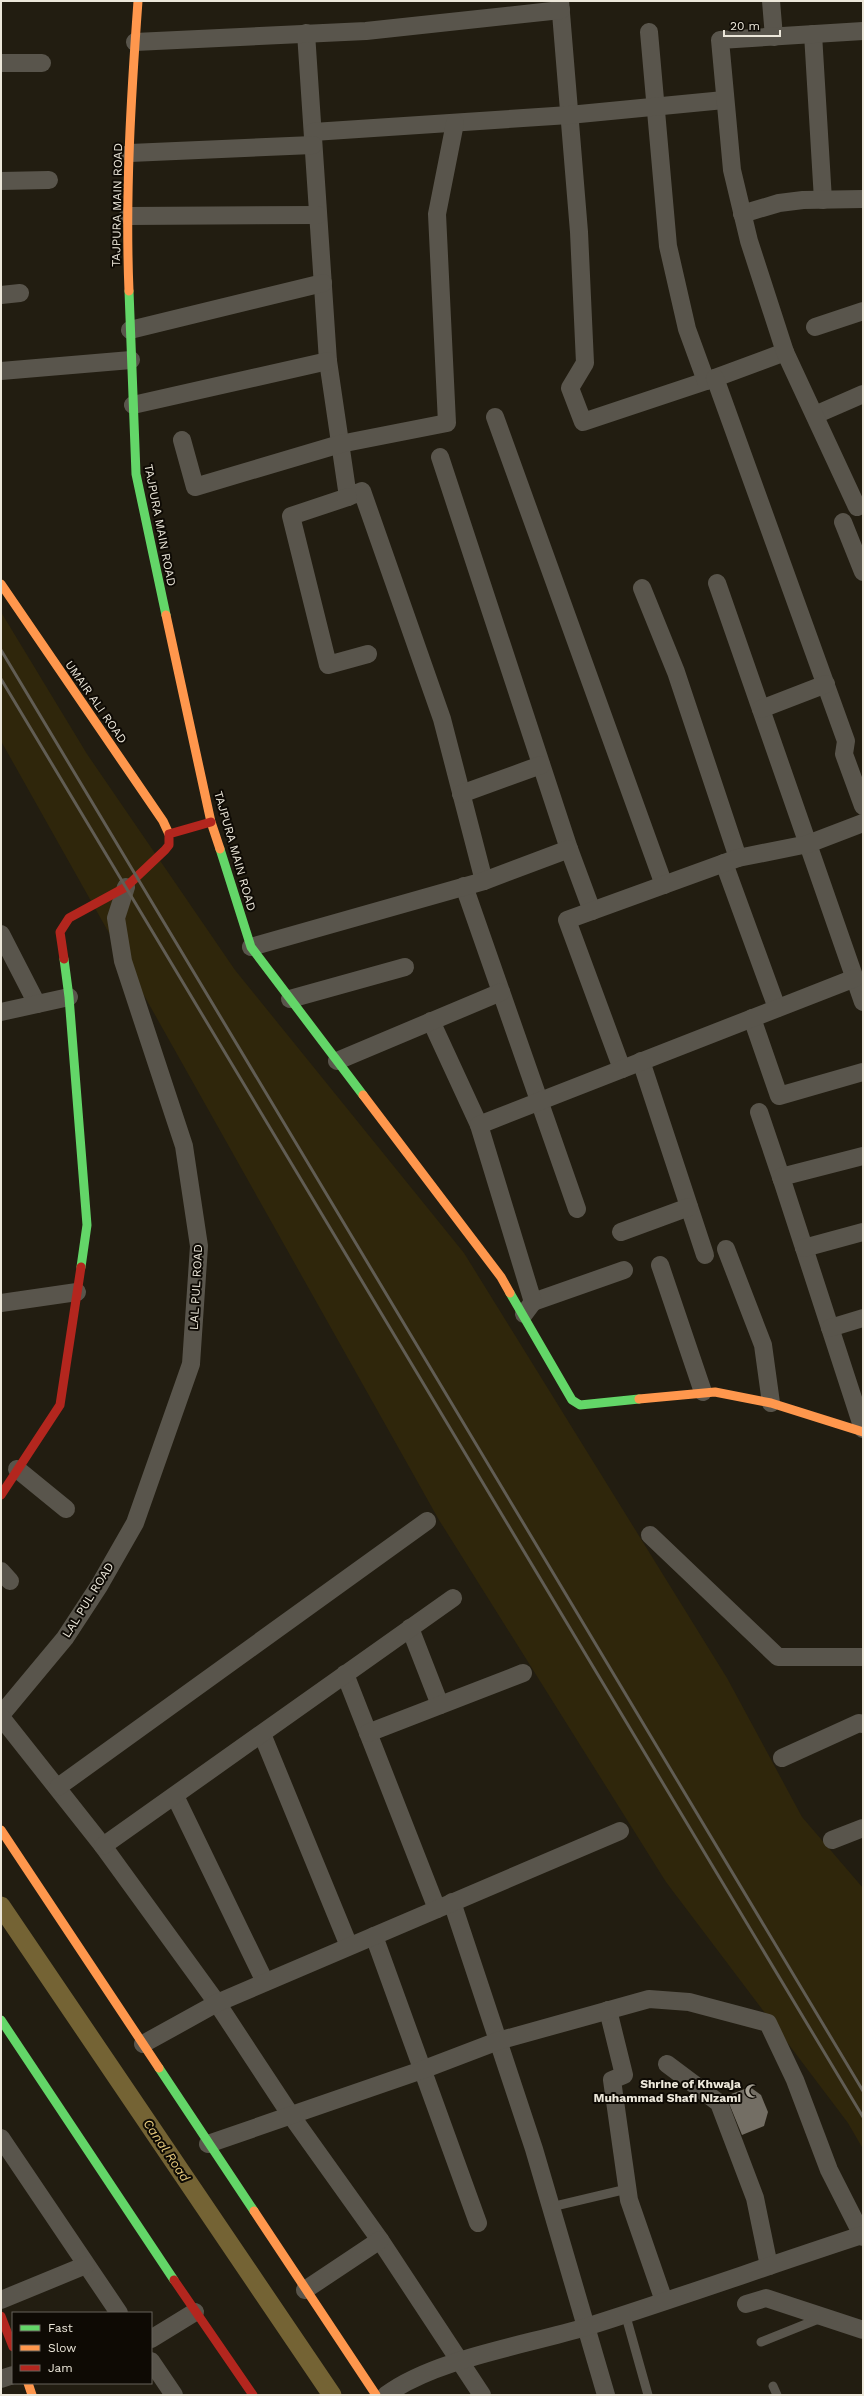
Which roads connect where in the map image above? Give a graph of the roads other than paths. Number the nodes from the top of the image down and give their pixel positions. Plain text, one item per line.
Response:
1 (138, 1) edge
2 (771, 1) edge
3 (561, 6) edge
4 (863, 31) edge
5 (649, 32) dead end
6 (306, 33) junction
7 (813, 34) junction
8 (774, 37) junction
9 (135, 42) junction
10 (1, 63) edge
11 (42, 63) dead end
12 (724, 100) junction
13 (656, 107) junction
14 (569, 115) junction
15 (454, 123) junction
16 (313, 139) junction
17 (130, 153) junction
18 (49, 180) dead end
19 (1, 181) edge
20 (863, 199) edge
21 (823, 200) junction
22 (742, 214) junction
23 (318, 215) junction
24 (128, 216) junction
25 (323, 283) junction
26 (20, 293) dead end
27 (1, 295) edge
28 (863, 311) edge
29 (815, 327) dead end
30 (130, 330) junction
31 (785, 352) junction
32 (131, 360) junction
33 (328, 361) junction
34 (1, 371) edge
35 (710, 380) junction
36 (863, 394) edge
37 (133, 405) junction
38 (815, 415) junction
39 (495, 417) dead end
40 (182, 440) dead end
41 (340, 444) junction
42 (440, 457) dead end
43 (348, 497) junction
44 (857, 506) dead end
45 (843, 522) dead end
46 (863, 572) edge
47 (1, 584) edge
48 (717, 584) dead end
49 (642, 588) dead end
50 (368, 654) dead end
51 (826, 684) junction
52 (761, 709) junction
53 (541, 765) junction
54 (461, 794) junction
55 (863, 806) edge
56 (211, 822) junction
57 (863, 823) edge
58 (169, 834) junction
59 (808, 844) junction
60 (569, 849) junction
61 (731, 860) junction
62 (484, 881) junction
63 (664, 885) junction
64 (464, 886) junction
65 (126, 887) junction
66 (592, 911) junction
67 (1, 934) edge
68 (251, 947) junction
69 (405, 967) dead end
70 (854, 978) junction
71 (501, 992) junction
72 (69, 997) junction
73 (290, 998) junction
74 (863, 1002) edge
75 (37, 1004) junction
76 (777, 1008) junction
77 (1, 1012) edge
78 (752, 1018) junction
79 (432, 1021) junction
80 (338, 1061) junction
81 (641, 1061) junction
82 (622, 1069) junction
83 (863, 1072) edge
84 (539, 1101) junction
85 (759, 1112) dead end
86 (478, 1124) junction
87 (863, 1156) edge
88 (782, 1180) junction
89 (689, 1207) junction
90 (577, 1209) dead end
91 (621, 1232) dead end
92 (863, 1232) edge
93 (804, 1248) junction
94 (726, 1249) dead end
95 (705, 1255) dead end
96 (660, 1265) dead end
97 (624, 1270) dead end
98 (77, 1292) junction
99 (1, 1303) edge
100 (529, 1308) junction
101 (863, 1318) edge
102 (830, 1328) junction
103 (703, 1392) junction
104 (771, 1404) junction
105 (863, 1430) edge
106 (17, 1469) junction
107 (1, 1495) edge
108 (66, 1509) dead end
109 (428, 1521) dead end
110 (650, 1535) dead end
111 (453, 1598) dead end
112 (410, 1628) junction
113 (863, 1658) edge
114 (524, 1673) dead end
115 (345, 1674) junction
116 (440, 1705) junction
117 (1, 1716) edge
118 (863, 1724) edge
119 (368, 1733) junction
120 (262, 1734) junction
121 (782, 1758) dead end
122 (58, 1787) junction
123 (175, 1796) junction
124 (863, 1828) edge
125 (1, 1830) edge
126 (620, 1831) dead end
127 (832, 1840) dead end
128 (103, 1846) junction
129 (445, 1906) junction
130 (374, 1936) junction
131 (349, 1946) junction
132 (265, 1982) junction
133 (217, 2003) junction
134 (608, 2010) junction
135 (1, 2020) edge
136 (5, 2035) edge
137 (498, 2041) junction
138 (143, 2044) junction
139 (667, 2064) dead end
140 (422, 2070) junction
141 (290, 2114) junction
142 (1, 2138) edge
143 (208, 2144) junction
144 (627, 2189) junction
145 (551, 2207) junction
146 (478, 2223) dead end
147 (863, 2236) edge
148 (380, 2240) junction
149 (86, 2265) junction
150 (769, 2266) junction
151 (304, 2290) junction
152 (1, 2300) edge
153 (664, 2300) junction
154 (746, 2304) dead end
155 (118, 2312) edge
156 (195, 2312) junction
157 (625, 2313) junction
158 (1, 2316) edge
159 (821, 2318) junction
160 (585, 2327) junction
161 (863, 2330) edge
162 (152, 2338) edge
163 (761, 2342) dead end
164 (12, 2344) edge
165 (152, 2362) edge
166 (460, 2362) junction
167 (12, 2375) edge
168 (1, 2379) edge
169 (28, 2384) edge
170 (773, 2386) dead end
171 (32, 2395) edge
172 (174, 2395) edge
173 (253, 2395) edge
174 (376, 2395) edge
175 (386, 2395) edge
176 (482, 2395) edge
177 (606, 2395) edge
178 (648, 2395) edge
179 (777, 2395) edge

1 - 9 main road, TAJPURA MAIN ROAD
2 - 8 street
3 - 6 street
3 - 14 street
4 - 7 street
5 - 13 street
6 - 9 street
6 - 16 street
7 - 8 street
7 - 21 street
8 - 12 street
9 - 17 main road, TAJPURA MAIN ROAD
10 - 11 street
12 - 13 street
12 - 22 street
13 - 14 street
13 - 35 street
14 - 15 street
14 - 35 street
15 - 16 street
15 - 41 street
16 - 17 street
16 - 23 street
17 - 24 main road, TAJPURA MAIN ROAD
18 - 19 street
20 - 21 street
21 - 22 street
22 - 31 street
23 - 24 street
23 - 25 street
24 - 30 main road, TAJPURA MAIN ROAD
25 - 30 street
25 - 33 street
26 - 27 street
28 - 29 street
30 - 32 main road, TAJPURA MAIN ROAD
31 - 35 street
31 - 38 street
32 - 34 street
32 - 37 main road, TAJPURA MAIN ROAD
33 - 37 street
33 - 41 street
35 - 51 street
36 - 38 street
37 - 56 main road, TAJPURA MAIN ROAD
38 - 44 street
39 - 63 street
40 - 41 street
41 - 43 street
42 - 53 street
43 - 50 street
43 - 54 street
45 - 46 street
47 - 58 main road, UMAIR ALI ROAD
48 - 52 street
49 - 61 street
51 - 52 street
51 - 55 street
52 - 59 street
53 - 54 street
53 - 60 street
54 - 62 street
56 - 58 main road
56 - 68 main road, TAJPURA MAIN ROAD
57 - 59 street
58 - 65 main road, LAL PUL ROAD
59 - 61 street
59 - 70 street
60 - 62 street
60 - 66 street
61 - 63 street
61 - 76 street
62 - 64 street
63 - 66 street
64 - 68 street
64 - 71 street
65 - 72 main road
65 - 117 street, LAL PUL ROAD
66 - 82 street
67 - 75 street
68 - 73 main road, TAJPURA MAIN ROAD
69 - 73 street
70 - 74 street
70 - 76 street
71 - 79 street
71 - 84 street
72 - 75 street
72 - 98 main road
73 - 80 main road, TAJPURA MAIN ROAD
75 - 77 street
76 - 78 street
78 - 81 street
78 - 83 street
79 - 80 street
79 - 86 street
80 - 100 main road, TAJPURA MAIN ROAD
81 - 82 street
81 - 89 street
82 - 84 street
84 - 86 street
84 - 90 street
85 - 88 street
86 - 100 street
87 - 88 street
88 - 93 street
89 - 91 street
89 - 95 street
92 - 93 street
93 - 102 street
94 - 104 street
96 - 103 street
97 - 100 street
98 - 99 street
98 - 106 main road
100 - 103 main road, TAJPURA MAIN ROAD
101 - 102 street
102 - 105 street
103 - 104 main road, TAJPURA MAIN ROAD
104 - 105 main road, TAJPURA MAIN ROAD
106 - 107 main road
106 - 108 street
109 - 122 street
110 - 113 street
111 - 112 street
112 - 115 street
112 - 116 street
114 - 116 street
115 - 119 street
115 - 120 street
116 - 119 street
117 - 122 street
118 - 121 street
119 - 129 street
120 - 123 street
120 - 131 street
122 - 128 street
123 - 128 street
123 - 132 street
124 - 127 street
125 - 138 main road
126 - 129 street
128 - 133 street
129 - 130 street
129 - 137 street
130 - 131 street
130 - 140 street
131 - 132 street
132 - 133 street
133 - 138 street
133 - 141 street
134 - 137 street
134 - 144 street
134 - 147 street
135 - 136 main road
136 - 156 main road
137 - 140 street
137 - 145 street
138 - 143 main road
139 - 150 street
140 - 141 street
140 - 146 street
141 - 143 street
141 - 148 street
142 - 149 street
143 - 151 main road
144 - 145 lane
144 - 153 street
145 - 160 street
147 - 150 street
148 - 151 street
148 - 166 street
149 - 152 street
149 - 155 street
150 - 153 street
151 - 174 main road
153 - 157 street
154 - 159 street
156 - 162 street
156 - 173 main road
157 - 160 street
157 - 178 lane
158 - 164 main road
159 - 161 street
159 - 163 lane
160 - 166 street
160 - 177 street
165 - 172 street
166 - 175 street
166 - 176 street
167 - 168 street
169 - 171 main road
170 - 179 lane

